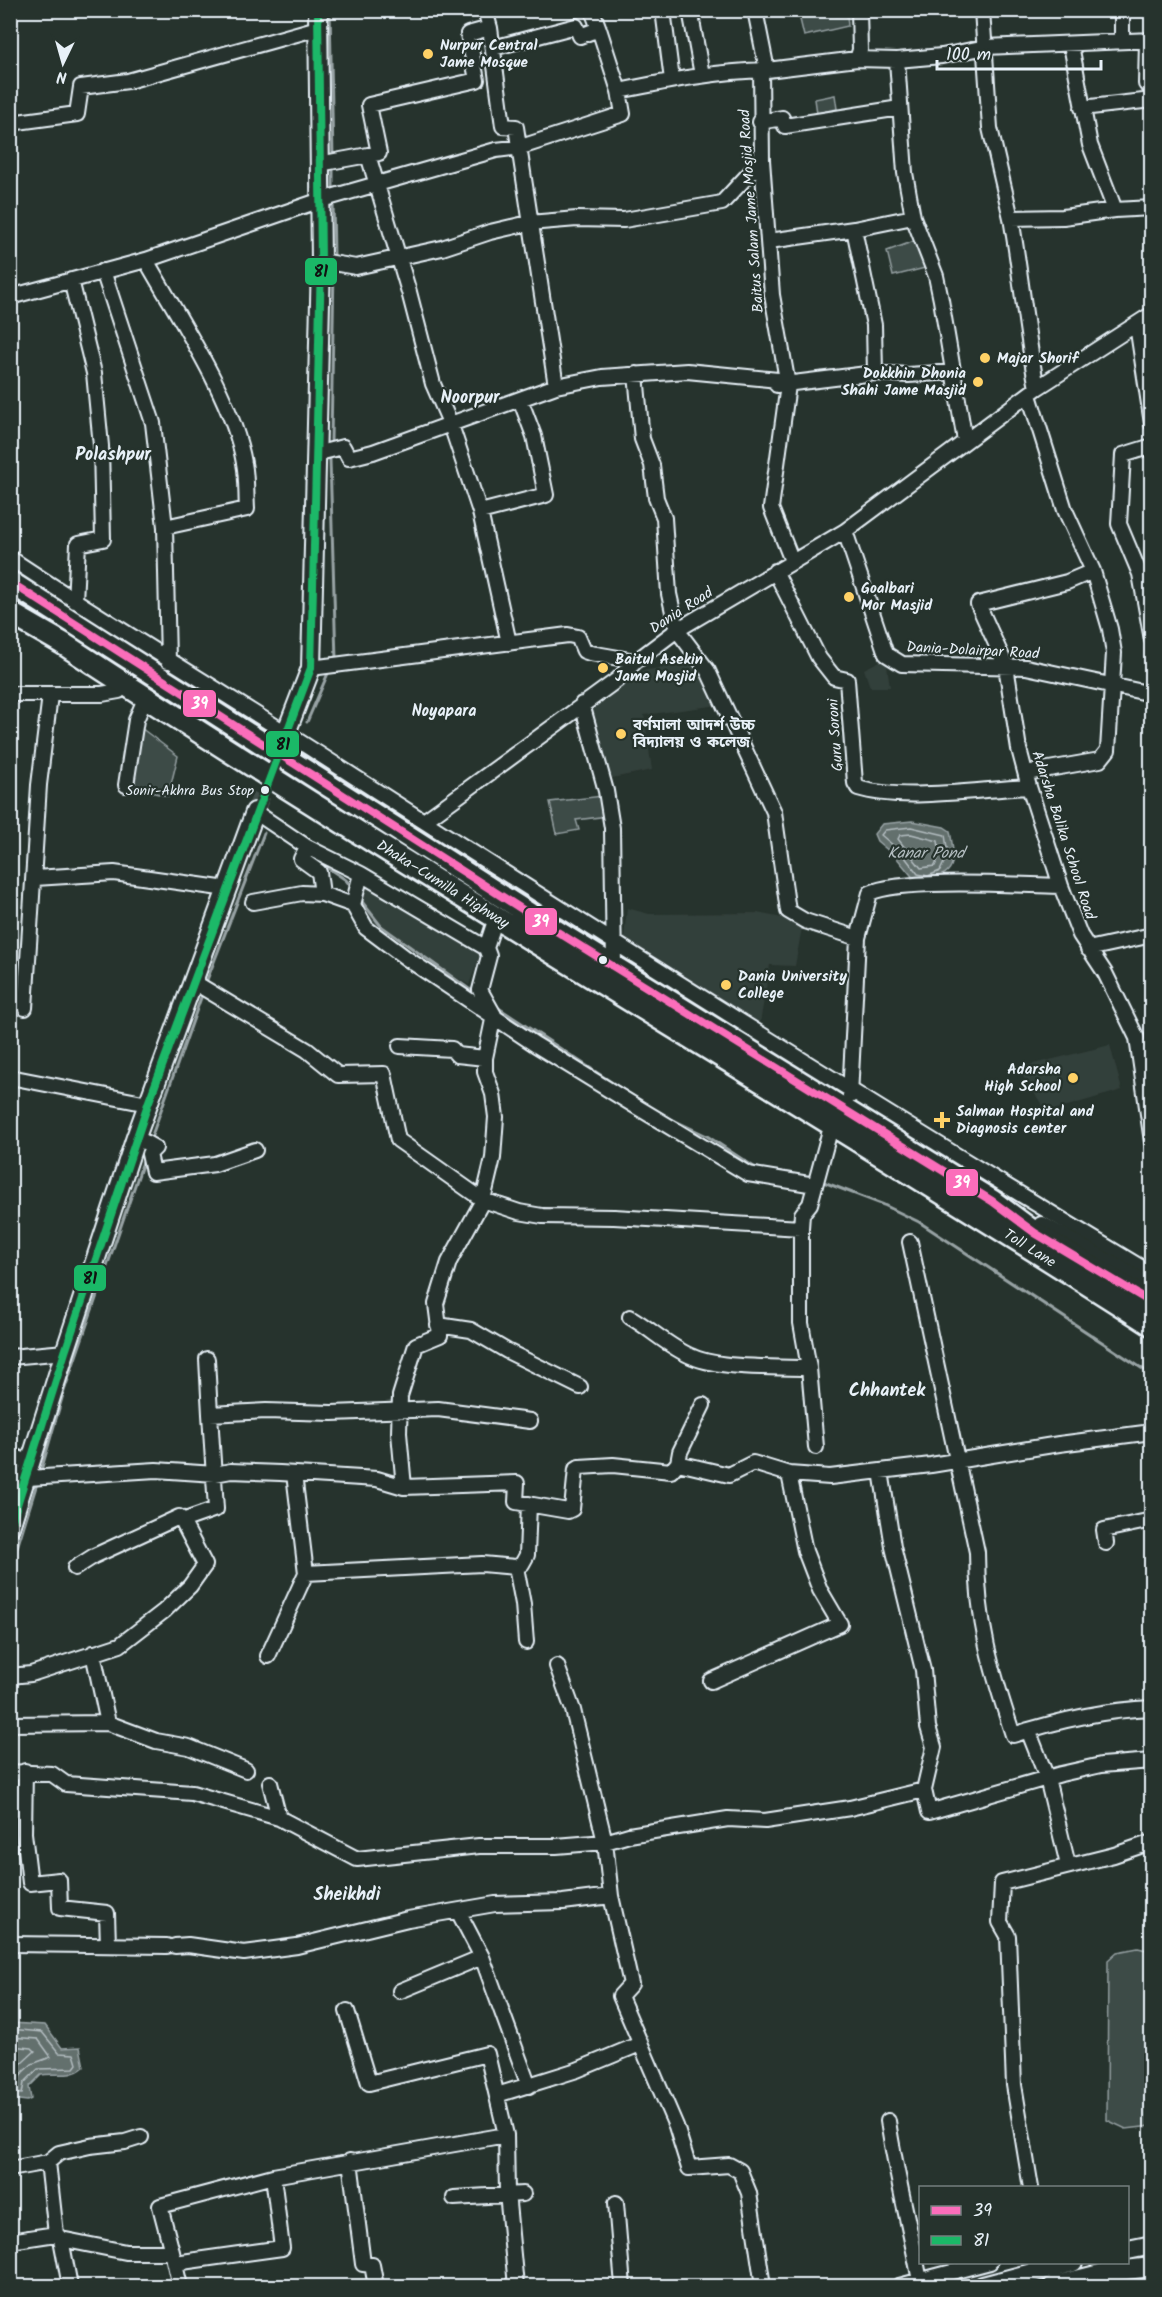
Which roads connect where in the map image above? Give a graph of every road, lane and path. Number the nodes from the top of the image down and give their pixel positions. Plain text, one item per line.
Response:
1 (485, 10) edge
2 (592, 10) edge
3 (663, 10) edge
4 (690, 10) edge
5 (755, 10) edge
6 (859, 10) edge
7 (982, 10) edge
8 (1122, 10) edge
9 (318, 19) edge
10 (490, 28) junction
11 (599, 29) junction
12 (1149, 40) edge
13 (1122, 41) junction
14 (1071, 45) junction
15 (986, 47) junction
16 (492, 48) junction
17 (857, 58) junction
18 (897, 60) junction
19 (764, 70) junction
20 (702, 75) junction
21 (672, 80) junction
22 (1146, 84) dead end
23 (619, 91) junction
24 (1152, 100) edge
25 (900, 108) junction
26 (1082, 108) junction
27 (760, 122) junction
28 (10, 123) edge
29 (521, 147) junction
30 (368, 155) junction
31 (762, 160) junction
32 (319, 164) junction
33 (378, 184) junction
34 (321, 200) junction
35 (1152, 207) edge
36 (1115, 210) junction
37 (913, 217) junction
38 (1011, 218) junction
39 (529, 223) junction
40 (854, 229) junction
41 (769, 241) junction
42 (400, 258) junction
43 (147, 260) junction
44 (321, 261) junction
45 (103, 270) junction
46 (71, 280) junction
47 (10, 297) edge
48 (1152, 314) edge
49 (1137, 325) junction
50 (954, 372) junction
51 (636, 374) junction
52 (875, 374) junction
53 (788, 385) junction
54 (556, 386) junction
55 (1033, 392) junction
56 (520, 399) junction
57 (1152, 424) edge
58 (451, 425) junction
59 (965, 441) junction
60 (1152, 446) edge
61 (315, 454) junction
62 (480, 512) junction
63 (165, 527) junction
64 (845, 531) junction
65 (10, 558) edge
66 (792, 561) junction
67 (775, 571) junction
68 (1093, 571) junction
69 (10, 582) edge
70 (75, 601) junction
71 (13, 614) edge
72 (677, 630) junction
73 (1152, 640) edge
74 (509, 644) junction
75 (168, 661) junction
76 (636, 661) junction
77 (1006, 666) junction
78 (311, 668) junction
79 (1112, 684) junction
80 (119, 691) junction
81 (10, 694) edge
82 (1152, 694) edge
83 (50, 695) junction
84 (582, 704) junction
85 (142, 706) junction
86 (286, 733) junction
87 (1028, 780) junction
88 (126, 785) dead end
89 (255, 812) joint
90 (424, 822) junction
91 (307, 847) junction
92 (361, 874) junction
93 (35, 878) junction
94 (1060, 886) junction
95 (227, 889) junction
96 (322, 894) junction
97 (253, 902) dead end
98 (353, 905) junction
99 (493, 927) junction
100 (1152, 935) edge
101 (858, 938) junction
102 (615, 943) junction
103 (486, 948) junction
104 (1088, 949) junction
105 (614, 967) junction
106 (648, 975) junction
107 (196, 983) junction
108 (487, 1004) junction
109 (25, 1008) dead end
110 (400, 1046) dead end
111 (485, 1058) junction
112 (1146, 1063) edge
113 (10, 1077) edge
114 (850, 1101) junction
115 (148, 1104) junction
116 (829, 1134) junction
117 (138, 1140) junction
118 (1152, 1143) edge
119 (255, 1150) dead end
120 (908, 1170) joint
121 (816, 1181) junction
122 (483, 1200) junction
123 (992, 1201) junction
124 (801, 1228) junction
125 (910, 1242) dead end
126 (1152, 1274) edge
127 (1152, 1288) edge
128 (1152, 1303) edge
129 (630, 1317) dead end
130 (438, 1325) junction
131 (1152, 1325) edge
132 (64, 1352) junction
133 (10, 1357) edge
134 (207, 1359) dead end
135 (809, 1368) junction
136 (580, 1387) dead end
137 (703, 1405) dead end
138 (400, 1410) junction
139 (210, 1414) junction
140 (530, 1421) dead end
141 (1152, 1432) edge
142 (816, 1447) dead end
143 (10, 1455) edge
144 (958, 1461) junction
145 (678, 1463) junction
146 (29, 1470) junction
147 (881, 1471) junction
148 (215, 1474) junction
149 (294, 1474) junction
150 (789, 1474) junction
151 (404, 1487) junction
152 (529, 1504) junction
153 (1152, 1520) edge
154 (182, 1521) junction
155 (10, 1527) edge
156 (1106, 1543) dead end
157 (516, 1567) junction
158 (75, 1568) dead end
159 (306, 1573) junction
160 (526, 1642) dead end
161 (93, 1653) junction
162 (268, 1656) dead end
163 (557, 1666) dead end
164 (10, 1677) edge
165 (711, 1682) dead end
166 (1152, 1708) edge
167 (108, 1723) junction
168 (10, 1724) edge
169 (1028, 1730) junction
170 (1152, 1761) edge
171 (246, 1770) dead end
172 (25, 1771) junction
173 (10, 1772) edge
174 (1047, 1778) junction
175 (270, 1783) dead end
176 (924, 1790) junction
177 (279, 1818) junction
178 (605, 1842) junction
179 (1152, 1842) edge
180 (1068, 1865) junction
181 (611, 1896) junction
182 (458, 1911) junction
183 (10, 1944) edge
184 (108, 1945) junction
185 (482, 1958) junction
186 (400, 1991) dead end
187 (347, 2011) dead end
188 (640, 2044) junction
189 (529, 2086) junction
190 (497, 2095) junction
191 (888, 2121) dead end
192 (506, 2135) junction
193 (141, 2137) dead end
194 (48, 2162) junction
195 (350, 2162) junction
196 (10, 2169) edge
197 (273, 2176) junction
198 (1031, 2186) edge
199 (507, 2193) junction
200 (523, 2194) dead end
201 (454, 2198) dead end
202 (616, 2204) dead end
203 (58, 2236) junction
204 (10, 2241) edge
205 (1152, 2245) edge
206 (1129, 2250) edge
207 (174, 2258) junction
208 (983, 2264) edge
209 (1066, 2264) edge
210 (1152, 2267) edge
211 (1108, 2272) junction
212 (920, 2281) junction
213 (70, 2286) edge
214 (180, 2286) edge
215 (376, 2286) edge
216 (516, 2286) edge
217 (623, 2286) edge
218 (763, 2286) edge
219 (899, 2286) edge
220 (983, 2286) edge
221 (1053, 2286) edge
222 (1093, 2286) edge

1 - 10 street
2 - 11 street
3 - 21 street
4 - 20 street
5 - 19 street, Baitus Salam Jame Mosjid Road
6 - 17 street
7 - 15 street
8 - 13 street
9 - 28 street
9 - 32 main road
10 - 16 street
10 - 30 street
11 - 16 street
11 - 23 street
12 - 13 street
12 - 22 street
13 - 14 street
14 - 15 street
14 - 26 street
15 - 18 street
15 - 38 street
16 - 29 street
17 - 18 street
17 - 19 street
18 - 25 street
19 - 20 street
19 - 27 street, Baitus Salam Jame Mosjid Road
20 - 21 street
21 - 23 street
23 - 29 street
24 - 26 street
25 - 27 street
25 - 37 street
26 - 36 street
27 - 31 street, Baitus Salam Jame Mosjid Road
29 - 33 street
29 - 39 street
30 - 32 street
30 - 33 street
31 - 39 street
31 - 41 street, Baitus Salam Jame Mosjid Road
32 - 34 main road
33 - 34 street
33 - 42 street
34 - 43 street
34 - 44 main road
35 - 36 street
36 - 38 street
37 - 40 street
37 - 50 street
38 - 55 street
39 - 42 street
39 - 54 street
40 - 41 street
40 - 52 street
41 - 53 street, Baitus Salam Jame Mosjid Road
42 - 44 street
42 - 58 street
43 - 45 street
43 - 63 street
44 - 61 main road
45 - 46 street
45 - 63 street
46 - 47 street
46 - 70 street
48 - 49 street, Dania Road
49 - 55 street, Dania Road
49 - 57 street
50 - 52 street
50 - 59 street
51 - 53 street
51 - 54 street
51 - 72 street
52 - 53 street
53 - 66 street, Baitus Salam Jame Mosjid Road
54 - 56 street
55 - 59 street, Dania Road
55 - 68 street
56 - 58 street
56 - 62 street
58 - 61 street
58 - 62 street
59 - 64 street, Dania Road
60 - 73 street
61 - 78 main road
62 - 74 street
63 - 75 street
64 - 66 street, Dania Road
64 - 77 street, Dania-Dolairpar Road
65 - 70 street
66 - 67 street, Dania Road
67 - 72 street, Dania Road
67 - 87 street, Guru Soroni
68 - 77 street, Adarsha Balika School Road
68 - 79 street
69 - 105 highway, Dhaka–Cumilla Highway
70 - 75 street
71 - 80 highway
71 - 120 highway, Dhaka–Cumilla Highway
72 - 76 street, Dania Road
72 - 101 street
74 - 76 street
74 - 78 street
75 - 86 street
76 - 84 street, Dania Road
77 - 79 street, Dania-Dolairpar Road
77 - 87 street, Adarsha Balika School Road
78 - 86 main road
79 - 82 street, Dania-Dolairpar Road
79 - 87 street
80 - 83 street
80 - 85 highway
81 - 83 street
83 - 93 street
84 - 90 street, Dania Road
84 - 102 street
85 - 88 street
85 - 99 highway
86 - 90 street
87 - 94 street, Adarsha Balika School Road
89 - 91 street
89 - 95 main road
90 - 102 street
91 - 92 street
91 - 96 street
92 - 98 street
92 - 103 street
93 - 95 street
93 - 109 street
94 - 101 street
94 - 104 street, Adarsha Balika School Road
95 - 107 main road
96 - 97 street
96 - 98 street
98 - 108 street
99 - 103 street
99 - 116 highway
100 - 104 street
101 - 114 street
102 - 105 street
102 - 106 street
103 - 108 street
104 - 112 street, Adarsha Balika School Road
105 - 106 highway, Dhaka–Cumilla Highway
106 - 114 highway, Dhaka–Cumilla Highway
107 - 115 main road
107 - 122 street
108 - 111 street
108 - 121 street
110 - 111 street
111 - 122 street
112 - 118 street, Adarsha Balika School Road
113 - 115 street
114 - 123 highway, Dhaka–Cumilla Highway
114 - 126 street
115 - 117 main road
116 - 121 street
116 - 131 highway
117 - 119 street
117 - 132 main road
120 - 131 highway, Toll Lane
121 - 124 street
122 - 124 street
122 - 130 street
123 - 127 main road, Dhaka–Cumilla Highway
123 - 128 highway, Dhaka–Cumilla Highway
124 - 135 street
125 - 144 street
129 - 135 street
130 - 136 street
130 - 138 street
132 - 133 street
132 - 146 main road
134 - 139 street
135 - 142 street
137 - 145 street
138 - 139 street
138 - 140 street
138 - 151 street
139 - 148 street
141 - 144 street
143 - 146 street
144 - 147 street
144 - 169 street
145 - 150 street
145 - 152 street
146 - 148 street
146 - 155 main road
147 - 150 street
147 - 176 street
148 - 149 street
148 - 154 street
149 - 151 street
149 - 159 street
150 - 165 street
151 - 152 street
152 - 157 street
153 - 156 street
154 - 158 street
154 - 161 street
157 - 159 street
157 - 160 street
159 - 162 street
161 - 164 street
161 - 167 street
163 - 178 street
166 - 169 street
167 - 168 street
167 - 171 street
169 - 174 street
170 - 174 street
172 - 173 street
172 - 177 street
172 - 184 street
174 - 176 street
174 - 180 street
175 - 177 street
176 - 178 street
177 - 178 street
178 - 181 street
179 - 180 street
180 - 198 street
181 - 182 street
181 - 188 street
182 - 184 street
182 - 185 street
183 - 184 street
185 - 186 street
185 - 189 street
187 - 190 street
188 - 189 street
188 - 218 street
189 - 190 street
190 - 192 street
191 - 212 street
192 - 195 street
192 - 199 street
193 - 194 street
194 - 196 street
194 - 203 street
195 - 197 street
195 - 215 street
197 - 207 street
197 - 207 street
199 - 200 street
199 - 201 street
199 - 216 street
202 - 217 street
203 - 204 street
203 - 207 street
203 - 213 street
205 - 206 main road
207 - 214 street
208 - 212 street
209 - 220 main road
210 - 211 main road
211 - 221 main road
211 - 222 street
212 - 219 street

